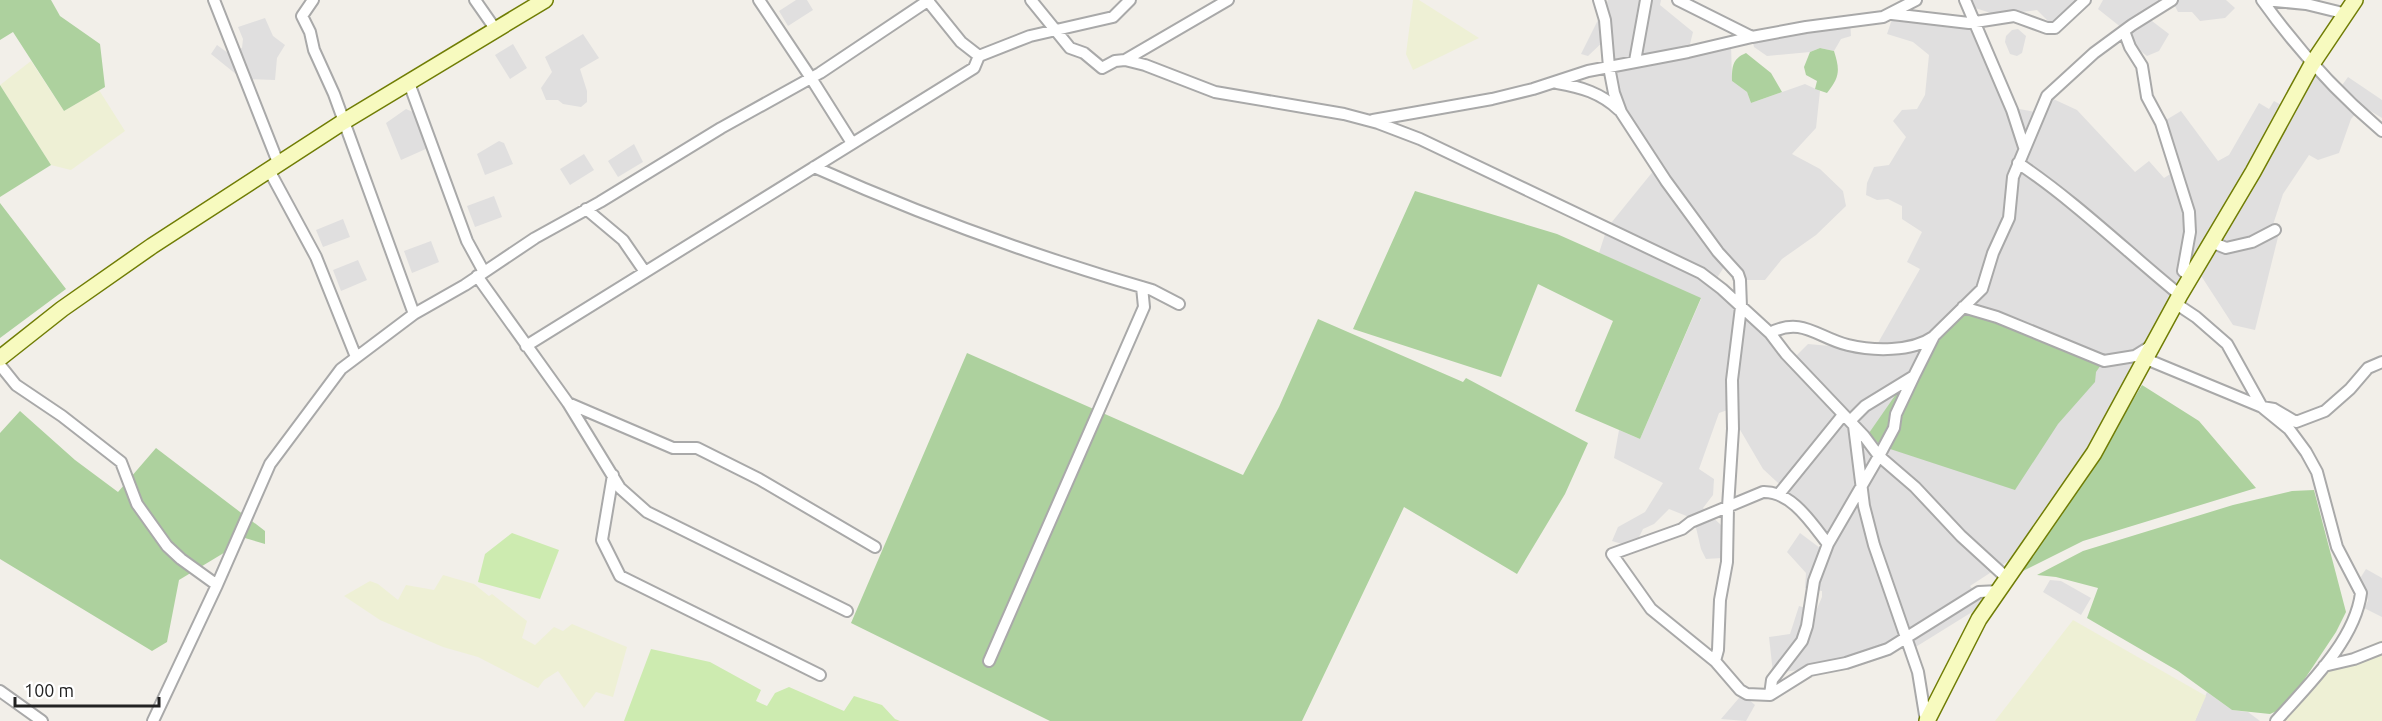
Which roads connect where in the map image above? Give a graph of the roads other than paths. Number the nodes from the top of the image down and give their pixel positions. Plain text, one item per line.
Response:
1 (214, 0) edge
2 (313, 0) edge
3 (475, 0) edge
4 (545, 0) edge
5 (759, 0) edge
6 (928, 0) edge
7 (1031, 0) edge
8 (1130, 0) edge
9 (1228, 0) edge
10 (1599, 0) edge
11 (1646, 0) edge
12 (1678, 0) edge
13 (1916, 0) edge
14 (1965, 0) edge
15 (2085, 0) edge
16 (2172, 0) edge
17 (2263, 0) edge
18 (2355, 0) edge
19 (1892, 14) junction
20 (2347, 14) junction
21 (1975, 22) junction
22 (496, 30) junction
23 (1056, 31) junction
24 (2124, 31) junction
25 (1752, 37) junction
26 (979, 56) junction
27 (1125, 60) junction
28 (1635, 61) junction
29 (2312, 64) junction
30 (1609, 67) junction
31 (812, 78) junction
32 (409, 83) junction
33 (1554, 83) junction
34 (1621, 112) junction
35 (1368, 120) junction
36 (344, 122) junction
37 (2382, 130) edge
38 (852, 143) junction
39 (2024, 147) junction
40 (2018, 164) junction
41 (814, 167) junction
42 (275, 168) junction
43 (586, 210) junction
44 (2275, 230) dead end
45 (2211, 242) junction
46 (645, 272) junction
47 (481, 274) junction
48 (2191, 277) junction
49 (1142, 287) junction
50 (2178, 299) junction
51 (1179, 304) dead end
52 (1741, 307) junction
53 (1964, 308) junction
54 (414, 314) junction
55 (1770, 333) junction
56 (1934, 336) junction
57 (526, 345) junction
58 (2153, 345) junction
59 (356, 357) junction
60 (0, 358) edge
61 (2146, 359) junction
62 (2382, 362) edge
63 (0, 365) edge
64 (1914, 376) junction
65 (568, 403) junction
66 (2262, 407) junction
67 (1849, 421) junction
68 (1880, 456) junction
69 (612, 475) junction
70 (1862, 488) junction
71 (1779, 494) junction
72 (1728, 507) junction
73 (1828, 544) junction
74 (875, 547) dead end
75 (217, 585) junction
76 (2004, 585) junction
77 (847, 611) dead end
78 (1906, 638) junction
79 (2382, 648) edge
80 (1715, 661) junction
81 (989, 662) dead end
82 (2324, 666) junction
83 (820, 675) dead end
84 (0, 691) edge
85 (1770, 695) junction
86 (42, 721) edge
87 (153, 721) edge
88 (1927, 721) edge
89 (2276, 721) edge

1 - 42 street
2 - 36 street
3 - 22 street
4 - 22 street
5 - 31 street
6 - 26 street
6 - 31 street
7 - 23 street
8 - 23 street
9 - 27 street
10 - 30 street
11 - 28 street
12 - 25 street
13 - 19 street
14 - 21 street
15 - 21 street
16 - 24 street
17 - 20 street
17 - 29 street
18 - 20 street
19 - 21 street
19 - 25 street
20 - 29 street
21 - 39 street
22 - 32 street
23 - 26 street
23 - 27 street
24 - 39 street
24 - 48 street
25 - 28 street
26 - 38 street
27 - 35 street
28 - 30 street
29 - 37 street
29 - 45 street
30 - 33 street
30 - 34 street
31 - 38 street
31 - 43 street
32 - 36 street
32 - 47 street
33 - 34 street
33 - 35 street
34 - 52 street
35 - 52 street
36 - 42 street
36 - 54 street
38 - 41 street
39 - 40 street
40 - 50 street
40 - 53 street
41 - 46 street
41 - 49 street
42 - 59 street
42 - 60 street
43 - 46 street
43 - 47 street
44 - 45 street
45 - 48 street
46 - 57 street
47 - 54 street
47 - 57 street
48 - 50 street
49 - 51 street
49 - 81 street
50 - 58 street
50 - 66 street
52 - 55 street
52 - 72 street
53 - 56 street
53 - 58 street
54 - 59 street
55 - 56 street
55 - 67 street
56 - 64 street
57 - 65 street
58 - 61 street
59 - 75 street
61 - 66 street
61 - 76 street
62 - 66 street
63 - 75 street
64 - 67 street
64 - 68 street
65 - 69 street
65 - 74 street
66 - 82 street
67 - 68 street
67 - 70 street
67 - 71 street
68 - 70 street
68 - 76 street
69 - 77 street
69 - 83 street
70 - 73 street
70 - 78 street
71 - 72 street
71 - 73 street
72 - 80 street
72 - 80 street
73 - 85 street
75 - 87 street
76 - 78 street
76 - 88 street
78 - 85 street
78 - 88 street
79 - 82 street
80 - 85 street
82 - 89 street
84 - 86 street

